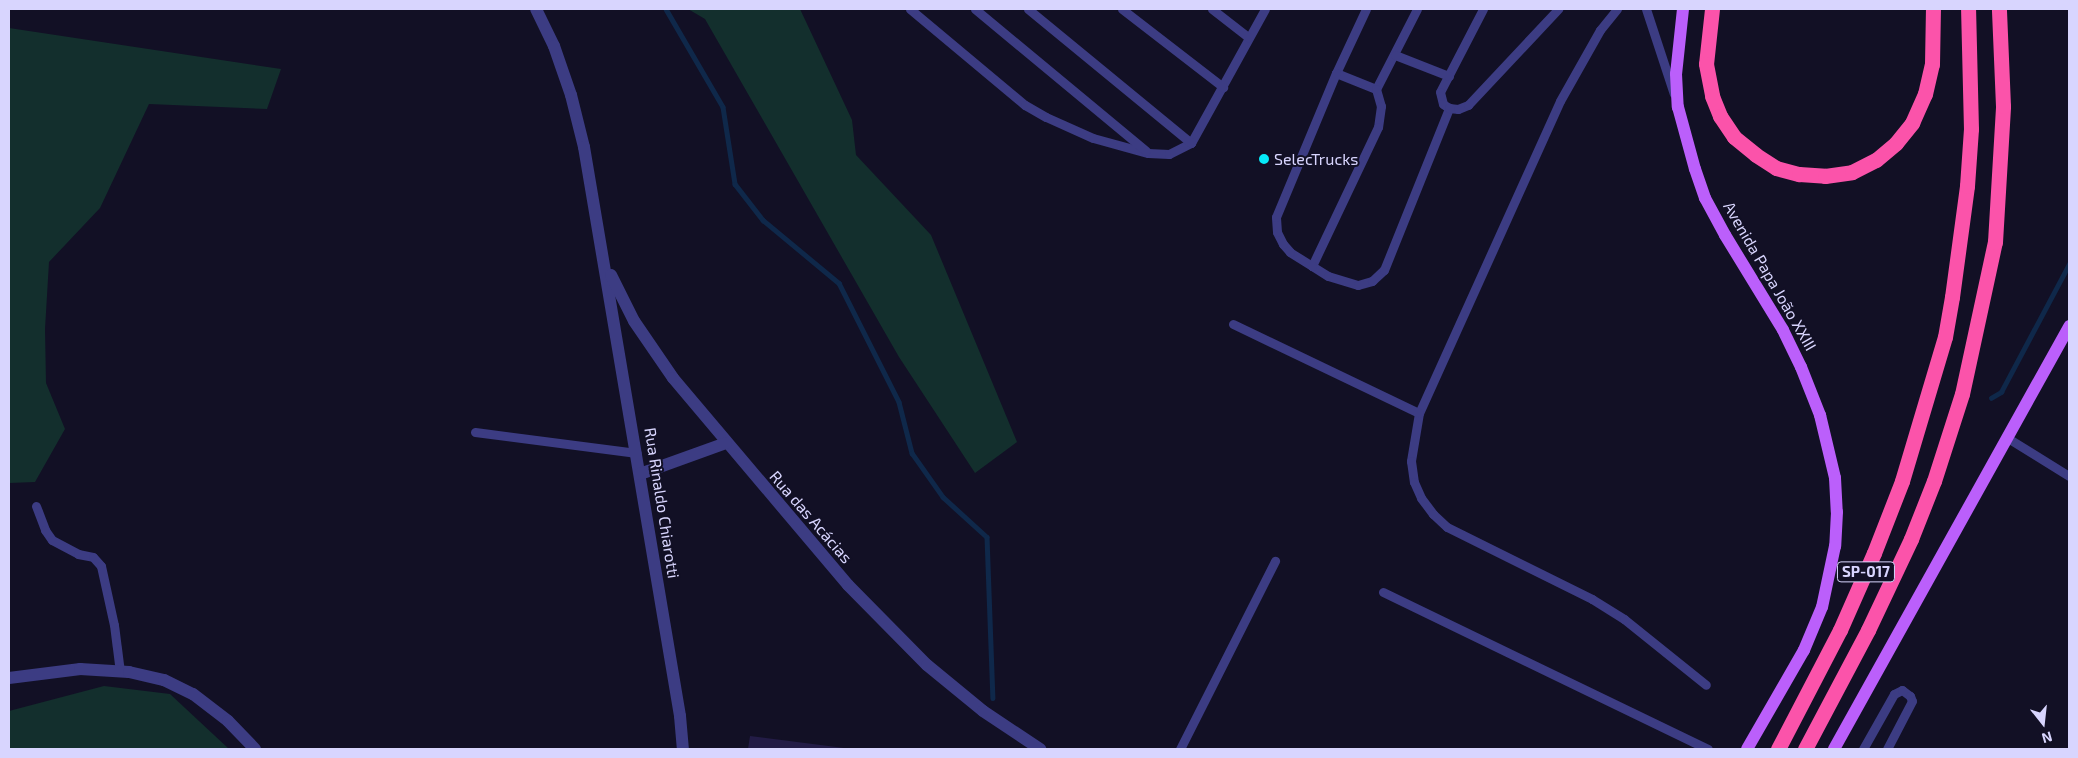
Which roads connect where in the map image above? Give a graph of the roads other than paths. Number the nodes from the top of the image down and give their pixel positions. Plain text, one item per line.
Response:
1 (536, 9) edge
2 (910, 9) edge
3 (975, 9) edge
4 (1028, 9) edge
5 (1122, 9) edge
6 (1212, 9) edge
7 (1265, 9) edge
8 (1366, 9) edge
9 (1417, 9) edge
10 (1483, 9) edge
11 (1558, 9) edge
12 (1617, 9) edge
13 (1646, 9) edge
14 (1683, 9) edge
15 (1712, 9) edge
16 (1933, 9) edge
17 (1968, 9) edge
18 (1999, 9) edge
19 (1248, 37) junction
20 (1395, 55) junction
21 (1336, 73) junction
22 (1449, 76) junction
23 (1223, 87) junction
24 (1376, 89) junction
25 (1678, 107) junction
26 (1450, 108) junction
27 (1190, 143) junction
28 (1148, 153) junction
29 (605, 263) junction
30 (1312, 266) junction
31 (1233, 324) dead end
32 (2068, 331) edge
33 (1419, 413) junction
34 (475, 432) dead end
35 (2006, 437) junction
36 (726, 444) junction
37 (636, 452) junction
38 (640, 474) junction
39 (2069, 476) edge
40 (36, 506) dead end
41 (1275, 561) dead end
42 (1383, 592) dead end
43 (120, 672) junction
44 (9, 678) edge
45 (1706, 685) dead end
46 (256, 749) edge
47 (683, 749) edge
48 (1040, 749) edge
49 (1180, 749) edge
50 (1708, 749) edge
51 (1747, 749) edge
52 (1778, 749) edge
53 (1805, 749) edge
54 (1834, 749) edge
55 (1863, 749) edge
56 (1887, 749) edge

1 - 29 street, Rua Rinaldo Chiarotti
2 - 28 lane
3 - 28 lane
4 - 27 lane
5 - 23 lane
6 - 19 lane
7 - 19 lane
8 - 21 lane
9 - 20 lane
10 - 22 lane
11 - 26 lane
12 - 33 lane
13 - 25 lane
14 - 25 main road, Avenida Papa João XXIII
15 - 16 highway
17 - 52 highway, SP-017
18 - 53 highway, SP-017
19 - 23 lane
20 - 22 lane
20 - 24 lane
21 - 24 lane
21 - 30 lane
22 - 26 lane
23 - 27 lane
24 - 30 lane
25 - 51 main road, Avenida Papa João XXIII
26 - 30 lane
27 - 28 lane
29 - 36 street, Rua das Acácias
29 - 37 street, Rua Rinaldo Chiarotti
31 - 33 lane
32 - 35 main road
33 - 45 lane
34 - 37 lane
35 - 39 lane
35 - 54 main road
36 - 38 street
36 - 48 street, Rua das Acácias
37 - 38 street, Rua Rinaldo Chiarotti
38 - 47 street, Rua Rinaldo Chiarotti
40 - 43 lane
41 - 49 lane
42 - 50 lane
43 - 44 street
43 - 46 street
55 - 56 lane

